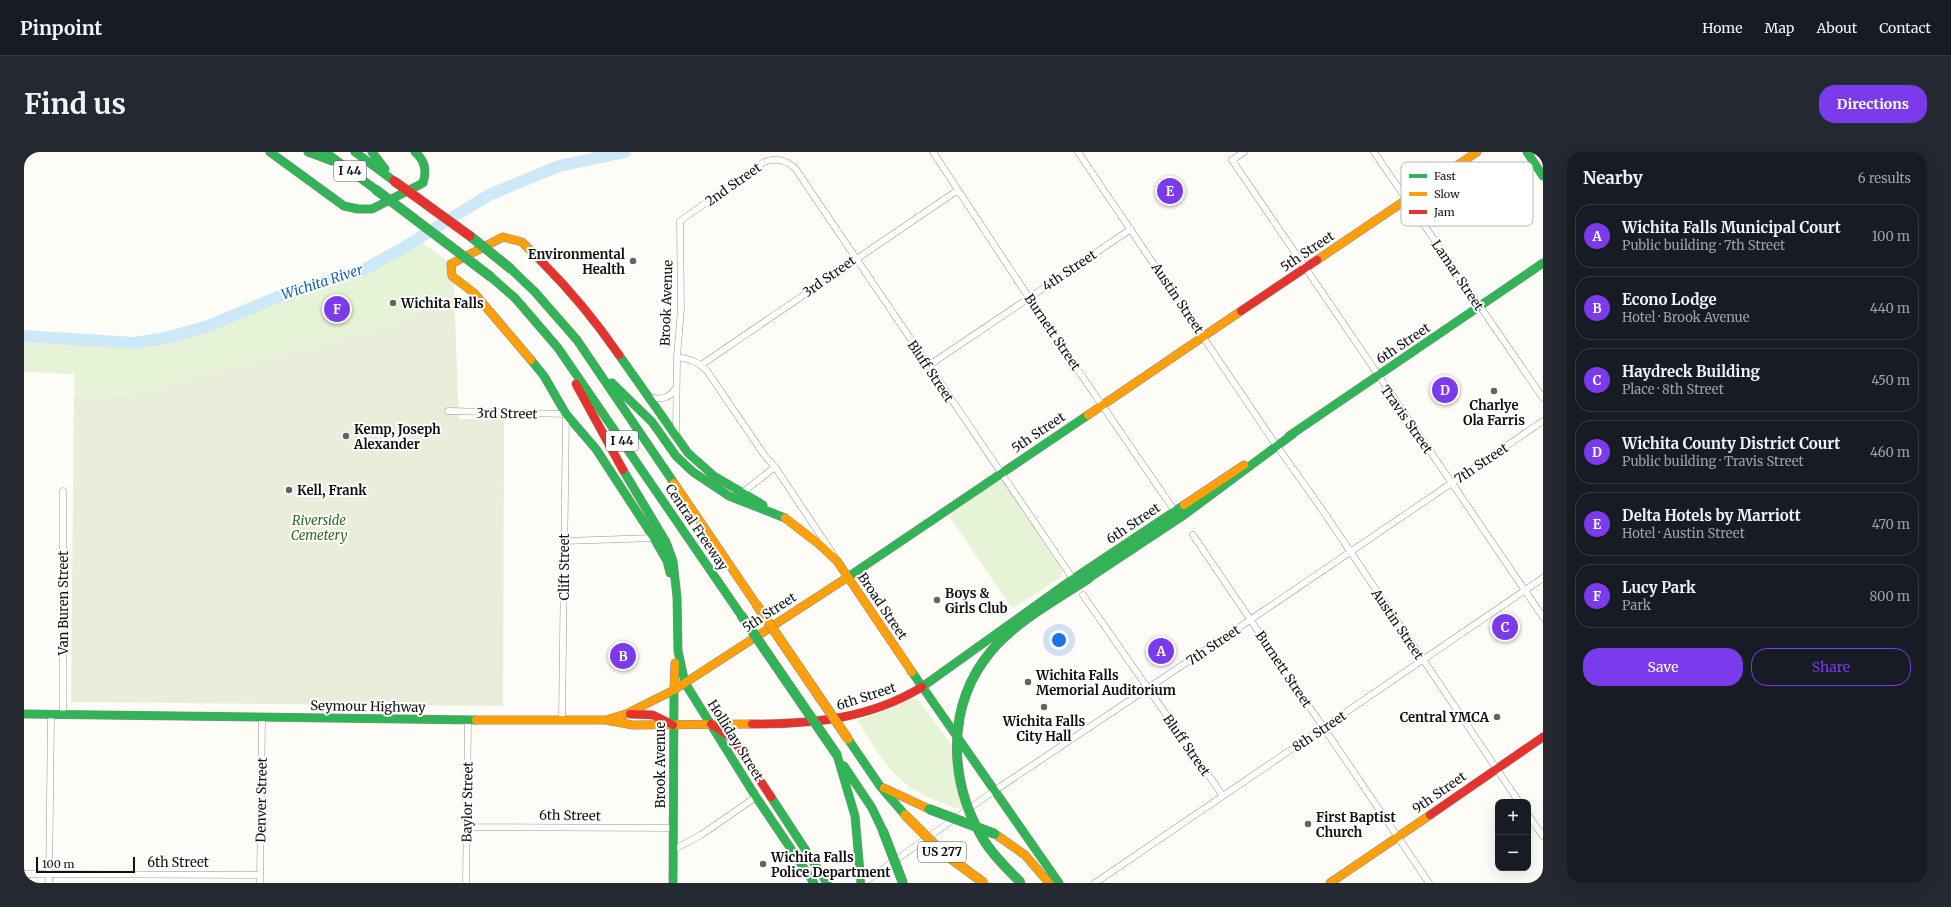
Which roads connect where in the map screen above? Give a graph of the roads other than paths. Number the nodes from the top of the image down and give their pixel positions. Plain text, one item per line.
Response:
1 (270, 152) edge
2 (308, 152) edge
3 (326, 152) edge
4 (355, 152) edge
5 (372, 152) edge
6 (415, 152) edge
7 (933, 152) edge
8 (1078, 152) edge
9 (1244, 152) edge
10 (1374, 152) edge
11 (1477, 152) edge
12 (1527, 152) edge
13 (1462, 162) edge
14 (789, 163) joint
15 (342, 164) junction
16 (1543, 176) edge
17 (394, 181) junction
18 (958, 190) junction
19 (1401, 192) edge
20 (1401, 203) edge
21 (680, 221) joint
22 (1424, 226) edge
23 (1131, 229) junction
24 (856, 258) junction
25 (1543, 263) edge
26 (1305, 269) junction
27 (1029, 297) junction
28 (1480, 307) junction
29 (1204, 336) junction
30 (558, 348) junction
31 (677, 357) junction
32 (594, 365) junction
33 (701, 365) junction
34 (928, 366) junction
35 (1377, 376) junction
36 (677, 386) junction
37 (648, 397) junction
38 (1543, 398) edge
39 (1102, 405) junction
40 (448, 411) dead end
41 (566, 414) junction
42 (1543, 421) edge
43 (676, 437) junction
44 (1276, 445) junction
45 (775, 467) junction
46 (1000, 473) junction
47 (1451, 482) junction
48 (63, 491) dead end
49 (742, 494) junction
50 (1174, 510) junction
51 (785, 518) junction
52 (1193, 535) dead end
53 (654, 538) junction
54 (564, 541) junction
55 (1350, 551) junction
56 (836, 561) junction
57 (848, 577) junction
58 (1543, 578) edge
59 (1073, 579) junction
60 (1525, 591) junction
61 (1083, 595) dead end
62 (677, 597) junction
63 (1543, 618) edge
64 (1250, 620) junction
65 (676, 648) junction
66 (1423, 660) junction
67 (685, 682) junction
68 (922, 687) junction
69 (1148, 688) junction
70 (674, 690) junction
71 (24, 714) edge
72 (626, 714) junction
73 (51, 715) junction
74 (62, 715) junction
75 (262, 718) junction
76 (562, 719) junction
77 (468, 720) junction
78 (605, 720) junction
79 (711, 724) junction
80 (673, 725) junction
81 (1323, 728) junction
82 (1543, 737) edge
83 (837, 755) junction
84 (1496, 768) junction
85 (880, 786) junction
86 (994, 791) junction
87 (1223, 796) junction
88 (756, 798) junction
89 (1517, 799) edge
90 (1531, 819) edge
91 (467, 827) junction
92 (674, 828) junction
93 (1543, 836) edge
94 (1397, 837) junction
95 (673, 850) junction
96 (24, 874) edge
97 (49, 874) junction
98 (260, 875) junction
99 (49, 883) edge
100 (260, 883) edge
101 (466, 883) edge
102 (673, 883) edge
103 (814, 883) edge
104 (826, 883) edge
105 (862, 883) edge
106 (903, 883) edge
107 (984, 883) edge
108 (1021, 883) edge
109 (1049, 883) edge
110 (1059, 883) edge
111 (1095, 883) edge
112 (1330, 883) edge
113 (1429, 883) edge

1 - 6 main road
2 - 15 main road
3 - 15 main road, Central Freeway / I 44
4 - 17 main road, Central Freeway / I 44
5 - 17 main road
7 - 18 street, Burnett Street
8 - 23 street, Austin Street
9 - 26 street, Travis Street
10 - 19 street, Lamar Street
11 - 13 main road, 5th Street
12 - 16 main road
14 - 21 street, 2nd Street
14 - 24 street, Bluff Street
15 - 30 main road, Central Freeway / I 44, bridge
17 - 32 main road, Central Freeway / I 44, bridge
18 - 24 street, 3rd Street
18 - 27 street, Burnett Street
20 - 26 main road, 5th Street
21 - 31 street, Brook Avenue
22 - 28 street, Lamar Street
23 - 27 street, 4th Street
23 - 29 street, Austin Street
24 - 33 street, 3rd Street
24 - 34 street, Bluff Street
25 - 28 main road, 6th Street
26 - 29 main road, 5th Street
26 - 35 street, Travis Street
27 - 34 street, 4th Street
27 - 39 street, Burnett Street
28 - 35 main road, 6th Street
28 - 38 street, Lamar Street
29 - 39 main road, 5th Street
29 - 44 street, Austin Street
30 - 62 main road
30 - 83 main road, Central Freeway / I 44, bridge
31 - 33 street
31 - 36 street, Brook Avenue
32 - 51 main road
32 - 85 main road, Central Freeway / I 44, bridge
33 - 45 street, Broad Street
34 - 46 street, Bluff Street
35 - 44 main road, 6th Street
35 - 47 street, Travis Street
36 - 37 street
36 - 43 street, Brook Avenue
37 - 41 main road
37 - 43 main road
39 - 46 main road, 5th Street
39 - 50 street, Burnett Street
40 - 41 street, 3rd Street
41 - 53 main road
41 - 54 street, Clift Street
42 - 47 street, 7th Street
43 - 49 main road
44 - 50 main road, 6th Street
44 - 55 street, Austin Street
44 - 108 main road, bridge
45 - 49 street
45 - 56 street, Broad Street
46 - 57 main road, 5th Street
46 - 59 street, Bluff Street
47 - 55 street, 7th Street
47 - 60 street, Travis Street
48 - 74 street, Van Buren Street
49 - 51 main road
50 - 59 main road, 6th Street
51 - 56 main road
52 - 64 street, Burnett Street
53 - 54 street
53 - 62 main road
54 - 76 street, Clift Street
55 - 64 street, 7th Street
55 - 66 street, Austin Street
56 - 57 main road, Broad Street
57 - 67 main road, 5th Street
57 - 68 main road, Broad Street
58 - 60 street, 8th Street
59 - 68 main road, 6th Street
60 - 63 street, Travis Street
60 - 66 street, 8th Street
61 - 69 street, Bluff Street
62 - 65 main road, Holliday Street
64 - 69 street, 7th Street
64 - 81 street, Burnett Street
65 - 67 main road, Holliday Street
65 - 70 main road, Brook Avenue
66 - 81 street, 8th Street
66 - 84 street, Austin Street
67 - 70 main road, 5th Street
67 - 79 main road, Holliday Street
68 - 79 main road, 6th Street
68 - 86 main road, Broad Street
69 - 86 street, 7th Street
69 - 87 street, Bluff Street
70 - 72 main road, 5th Street
70 - 80 main road, Brook Avenue
71 - 73 main road, Seymour Highway
72 - 78 main road, 5th Street
72 - 80 main road
73 - 74 main road, Seymour Highway
73 - 97 street
74 - 75 main road, Seymour Highway
75 - 77 main road, Seymour Highway
75 - 98 street, Denver Street
76 - 77 main road, Seymour Highway
76 - 78 main road, Seymour Highway
77 - 91 street, Baylor Street
78 - 80 main road, Seymour Highway
79 - 80 main road, Seymour Highway
79 - 88 main road, Holliday Street
79 - 104 main road
80 - 92 main road, Brook Avenue
81 - 87 street, 8th Street
81 - 94 street, Burnett Street
82 - 84 main road, 9th Street
83 - 105 main road
83 - 106 main road, Central Freeway, bridge
84 - 89 street, Austin Street
84 - 94 main road, 9th Street
85 - 107 main road, Central Freeway / US 277, bridge
85 - 109 main road, bridge
86 - 105 street, 7th Street
86 - 110 main road, Broad Street
87 - 111 street, 8th Street
88 - 95 street
88 - 103 main road, Holliday Street
90 - 93 street
91 - 92 street, 6th Street
91 - 101 street, Baylor Street
92 - 95 main road, Brook Avenue
94 - 112 main road, 9th Street
94 - 113 street, Burnett Street
95 - 102 main road, Brook Avenue
96 - 97 street, 6th Street
97 - 98 street, 6th Street
97 - 99 street
98 - 100 street, Denver Street

